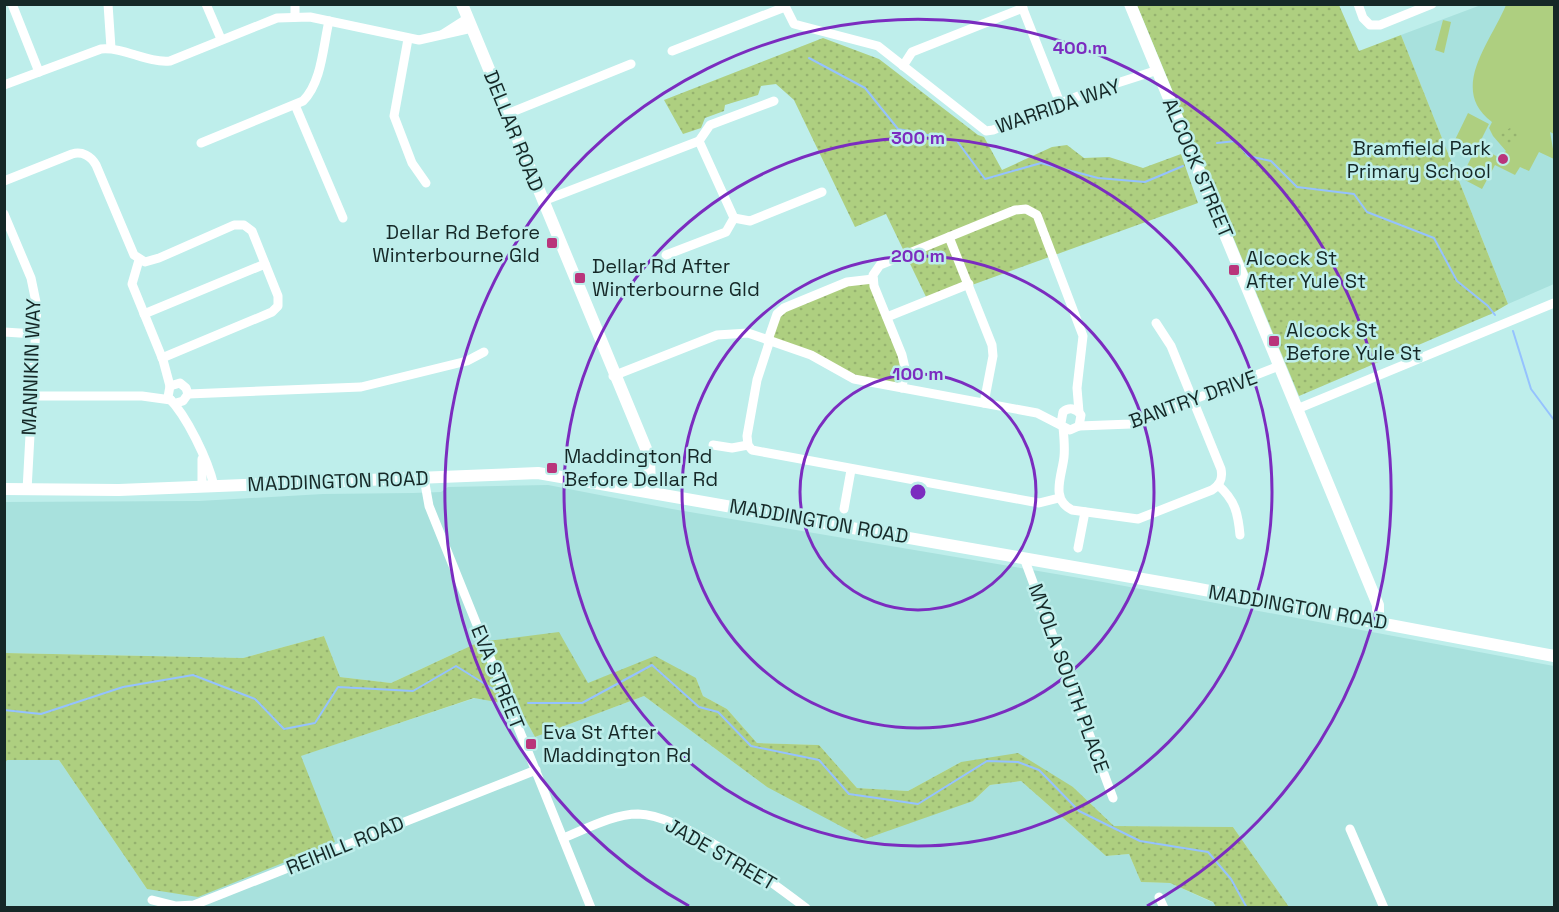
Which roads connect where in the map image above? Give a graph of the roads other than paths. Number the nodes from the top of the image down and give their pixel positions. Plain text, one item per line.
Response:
1 (12, 4) edge
2 (108, 4) edge
3 (206, 4) edge
4 (295, 4) edge
5 (462, 4) edge
6 (1130, 4) edge
7 (1358, 4) edge
8 (1432, 4) edge
9 (785, 5) edge
10 (1022, 6) edge
11 (295, 17) junction
12 (329, 21) junction
13 (470, 23) junction
14 (221, 39) junction
15 (408, 39) junction
16 (111, 48) junction
17 (672, 51) dead end
18 (631, 64) dead end
19 (903, 66) junction
20 (1158, 70) junction
21 (39, 72) junction
22 (4, 85) edge
23 (774, 101) dead end
24 (1060, 103) junction
25 (295, 105) junction
26 (507, 114) junction
27 (699, 141) junction
28 (201, 143) dead end
29 (4, 181) edge
30 (426, 183) dead end
31 (822, 192) dead end
32 (543, 201) junction
33 (4, 214) edge
34 (343, 218) dead end
35 (734, 218) junction
36 (950, 237) junction
37 (666, 255) dead end
38 (139, 260) junction
39 (265, 264) junction
40 (873, 279) junction
41 (969, 284) junction
42 (1554, 303) edge
43 (144, 314) junction
44 (887, 317) junction
45 (1156, 323) dead end
46 (4, 332) edge
47 (35, 334) junction
48 (769, 340) junction
49 (484, 352) dead end
50 (162, 359) junction
51 (1279, 366) junction
52 (613, 376) junction
53 (902, 388) junction
54 (1077, 388) junction
55 (178, 393) junction
56 (31, 396) junction
57 (1192, 400) junction
58 (984, 403) junction
59 (1297, 409) junction
60 (1064, 411) junction
61 (1037, 413) junction
62 (1080, 414) junction
63 (1062, 425) junction
64 (1106, 425) junction
65 (1078, 427) junction
66 (712, 445) dead end
67 (748, 445) junction
68 (1065, 454) junction
69 (851, 470) junction
70 (424, 478) junction
71 (1218, 485) junction
72 (208, 486) junction
73 (4, 489) edge
74 (27, 490) junction
75 (645, 490) junction
76 (1059, 498) junction
77 (844, 509) dead end
78 (1085, 512) junction
79 (1240, 535) dead end
80 (1078, 548) dead end
81 (1024, 558) junction
82 (1373, 621) junction
83 (1554, 656) edge
84 (536, 770) junction
85 (1113, 798) dead end
86 (1350, 829) dead end
87 (563, 837) junction
88 (1159, 897) dead end
89 (152, 900) dead end
90 (591, 908) edge
91 (806, 908) edge
92 (1164, 908) edge
93 (1384, 908) edge

1 - 21 street
2 - 16 street
3 - 14 street
4 - 11 street
5 - 13 main road, DELLAR ROAD
6 - 20 main road, ALCOCK STREET
7 - 8 street
9 - 17 street
9 - 19 street, WARRIDA WAY
10 - 19 street
10 - 24 street
11 - 12 street
11 - 14 street
12 - 15 street
12 - 25 street
13 - 15 street
13 - 26 main road, DELLAR ROAD
14 - 16 street
15 - 30 street
16 - 21 street
18 - 26 street
19 - 24 street, WARRIDA WAY
20 - 24 street, WARRIDA WAY
20 - 51 main road, ALCOCK STREET
21 - 22 street
23 - 27 street
25 - 28 street
25 - 34 street
26 - 32 main road, DELLAR ROAD
27 - 32 street
27 - 35 street
29 - 38 street
31 - 35 street
32 - 52 main road, DELLAR ROAD
33 - 47 street, MANNIKIN WAY
35 - 37 street
36 - 40 street
36 - 41 street
36 - 54 street
38 - 39 street
38 - 43 street
39 - 43 street
39 - 50 street
40 - 44 street
40 - 48 street
41 - 44 street
41 - 58 street
42 - 59 street
43 - 50 street
44 - 53 street
45 - 57 street
46 - 47 street
47 - 56 street, MANNIKIN WAY
48 - 52 street
48 - 53 street
48 - 67 street
49 - 55 street
50 - 55 street
51 - 57 street, BANTRY DRIVE
51 - 59 main road, ALCOCK STREET
52 - 75 main road, DELLAR ROAD
53 - 58 street
54 - 60 street
54 - 62 street
55 - 56 street
55 - 72 street
56 - 74 street, MANNIKIN WAY
57 - 64 street, BANTRY DRIVE
57 - 71 street
58 - 61 street
59 - 82 main road, ALCOCK STREET
60 - 61 street
60 - 62 street
60 - 63 street
61 - 63 street
62 - 64 street, BANTRY DRIVE
62 - 65 street
63 - 65 street
63 - 68 street
64 - 65 street, BANTRY DRIVE
65 - 68 street
66 - 67 street
67 - 69 street
68 - 76 street
69 - 76 street
69 - 77 street
70 - 72 main road, MADDINGTON ROAD
70 - 75 main road, MADDINGTON ROAD
70 - 84 street, EVA STREET
71 - 78 street
71 - 79 street
72 - 74 main road, MADDINGTON ROAD
73 - 74 main road, MADDINGTON ROAD
75 - 81 main road, MADDINGTON ROAD
76 - 78 street
78 - 80 street
81 - 82 main road, MADDINGTON ROAD
81 - 85 street, MYOLA SOUTH PLACE
82 - 83 main road, MADDINGTON ROAD
84 - 87 street, EVA STREET
84 - 89 street, REIHILL ROAD
86 - 93 street
87 - 90 street, EVA STREET
87 - 91 street, JADE STREET
88 - 92 street

